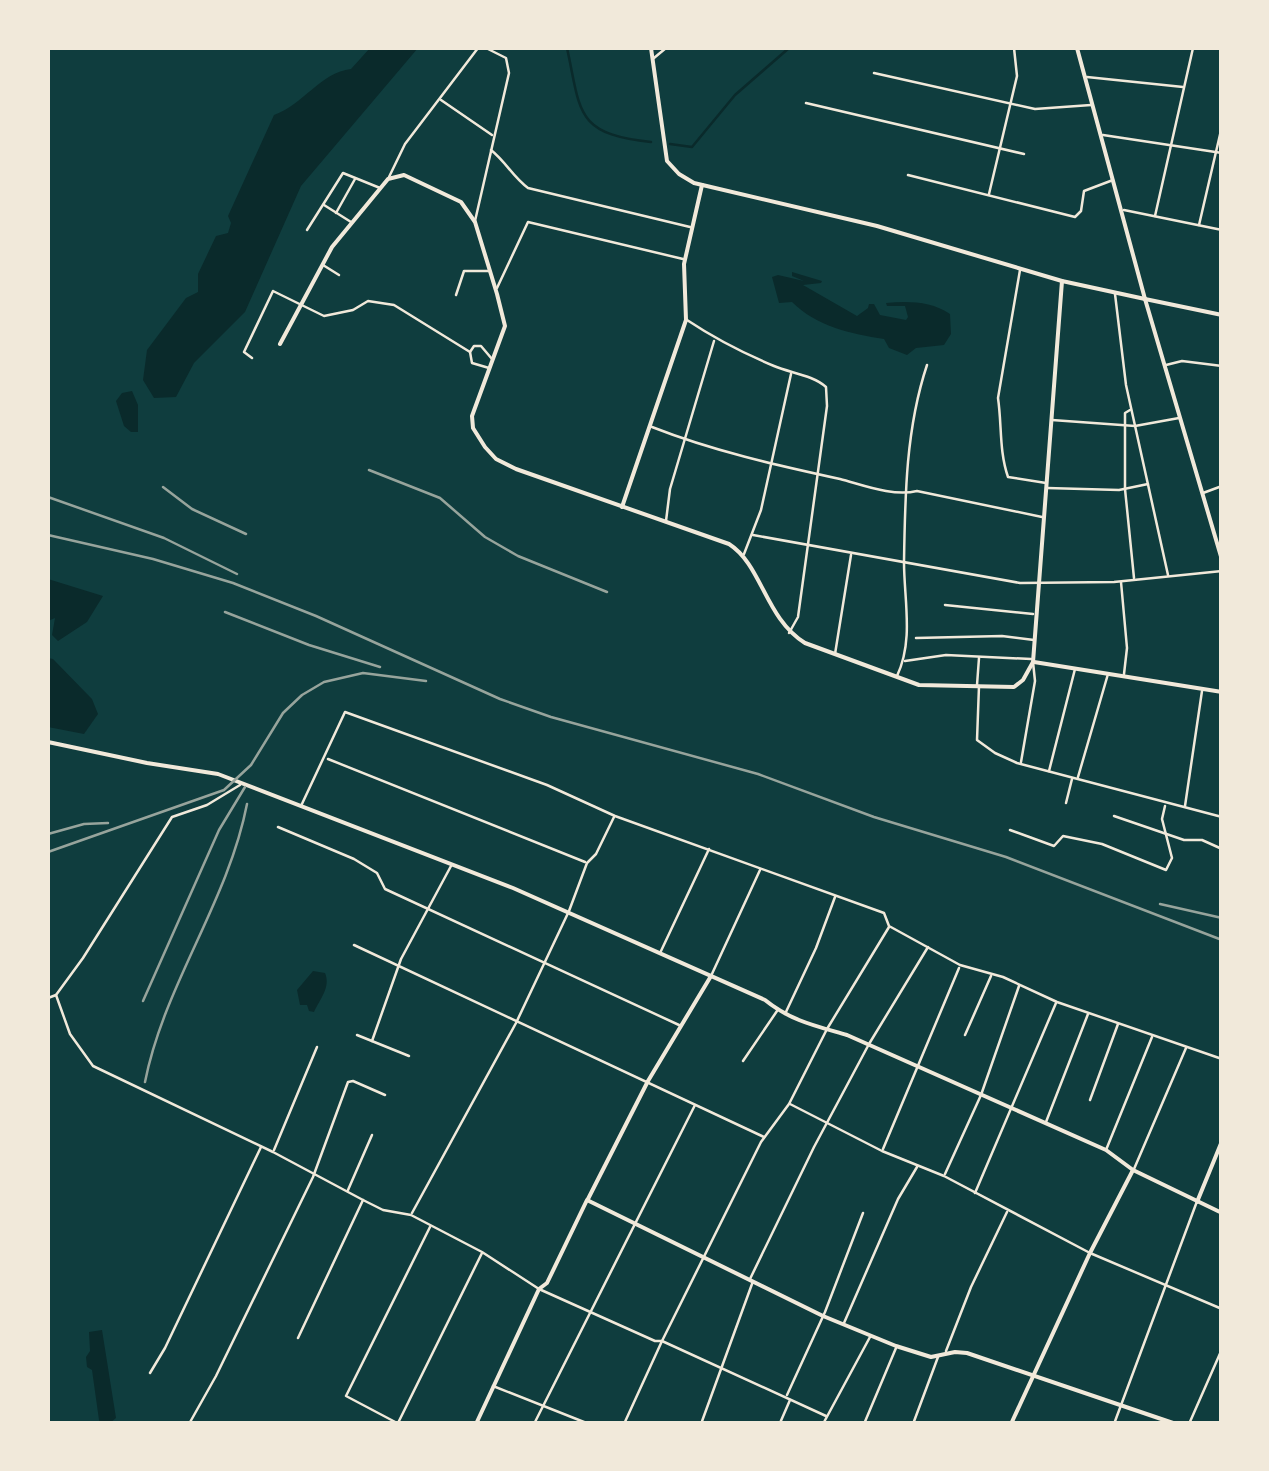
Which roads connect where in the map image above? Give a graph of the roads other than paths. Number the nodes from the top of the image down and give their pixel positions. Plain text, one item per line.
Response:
1 (478, 48) edge
2 (486, 48) edge
3 (650, 48) edge
4 (666, 48) edge
5 (1014, 48) edge
6 (1029, 48) edge
7 (1048, 48) edge
8 (1078, 48) edge
9 (1193, 48) edge
10 (653, 59) junction
11 (874, 73) dead end
12 (1085, 77) junction
13 (1185, 87) junction
14 (439, 100) junction
15 (1012, 102) junction
16 (806, 104) dead end
17 (1092, 104) junction
18 (1222, 126) edge
19 (1102, 135) junction
20 (494, 137) junction
21 (1172, 145) junction
22 (1000, 149) junction
23 (491, 150) junction
24 (1215, 152) junction
25 (1222, 152) edge
26 (1024, 154) dead end
27 (908, 175) dead end
28 (355, 179) junction
29 (388, 179) junction
30 (1114, 180) junction
31 (702, 185) junction
32 (380, 188) junction
33 (989, 195) junction
34 (323, 204) junction
35 (1123, 210) junction
36 (336, 212) junction
37 (1156, 216) junction
38 (475, 222) junction
39 (354, 223) junction
40 (1199, 225) junction
41 (692, 228) junction
42 (307, 230) dead end
43 (1222, 230) edge
44 (684, 260) junction
45 (324, 265) junction
46 (1020, 268) junction
47 (490, 272) junction
48 (339, 274) dead end
49 (1062, 281) junction
50 (496, 290) junction
51 (1115, 294) junction
52 (456, 295) dead end
53 (1145, 299) junction
54 (300, 307) junction
55 (1222, 316) edge
56 (686, 320) junction
57 (715, 338) junction
58 (280, 344) dead end
59 (470, 352) junction
60 (252, 358) dead end
61 (494, 361) junction
62 (927, 365) dead end
63 (1164, 365) junction
64 (1222, 366) edge
65 (490, 368) junction
66 (791, 372) junction
67 (1132, 409) junction
68 (1180, 418) junction
69 (1051, 420) junction
70 (1124, 425) junction
71 (650, 426) junction
72 (1135, 426) junction
73 (686, 440) junction
74 (770, 464) junction
75 (817, 474) junction
76 (1148, 484) junction
77 (1046, 485) junction
78 (1222, 486) edge
79 (1125, 488) junction
80 (908, 494) junction
81 (1202, 494) junction
82 (622, 507) junction
83 (1042, 517) junction
84 (666, 522) junction
85 (754, 535) junction
86 (807, 544) junction
87 (852, 555) junction
88 (743, 556) junction
89 (1222, 560) edge
90 (904, 564) junction
91 (1222, 572) edge
92 (1168, 576) junction
93 (1134, 579) junction
94 (1121, 581) junction
95 (1039, 584) junction
96 (946, 605) dead end
97 (1036, 614) junction
98 (789, 633) junction
99 (916, 638) dead end
100 (1034, 640) junction
101 (835, 656) junction
102 (979, 657) junction
103 (1033, 660) junction
104 (904, 662) junction
105 (1075, 667) junction
106 (1109, 673) junction
107 (1124, 676) junction
108 (896, 677) junction
109 (1023, 680) junction
110 (978, 686) junction
111 (1202, 689) junction
112 (1034, 692) junction
113 (1222, 692) edge
114 (48, 742) edge
115 (326, 758) junction
116 (1021, 764) junction
117 (1049, 770) junction
118 (1075, 778) junction
119 (241, 784) junction
120 (1066, 803) dead end
121 (1166, 804) junction
122 (301, 807) junction
123 (1185, 808) junction
124 (615, 816) junction
125 (1114, 816) dead end
126 (1222, 818) edge
127 (278, 828) dead end
128 (1010, 830) dead end
129 (1165, 833) junction
130 (710, 848) junction
131 (1222, 849) edge
132 (587, 863) junction
133 (452, 864) junction
134 (761, 868) junction
135 (836, 896) junction
136 (429, 906) junction
137 (569, 911) junction
138 (890, 926) junction
139 (354, 945) dead end
140 (929, 946) junction
141 (661, 952) junction
142 (546, 962) junction
143 (400, 965) junction
144 (960, 965) junction
145 (992, 975) junction
146 (711, 976) junction
147 (1019, 984) junction
148 (56, 995) junction
149 (48, 998) edge
150 (1056, 1002) junction
151 (778, 1010) junction
152 (784, 1014) junction
153 (1088, 1014) junction
154 (518, 1019) junction
155 (1119, 1023) junction
156 (678, 1026) junction
157 (827, 1030) junction
158 (965, 1034) dead end
159 (357, 1035) dead end
160 (1152, 1036) junction
161 (372, 1041) junction
162 (869, 1044) junction
163 (317, 1047) dead end
164 (1187, 1047) junction
165 (408, 1056) dead end
166 (1222, 1059) edge
167 (743, 1061) dead end
168 (916, 1066) junction
169 (648, 1080) junction
170 (385, 1095) dead end
171 (981, 1095) junction
172 (1090, 1100) dead end
173 (696, 1104) junction
174 (789, 1104) junction
175 (1012, 1109) junction
176 (827, 1124) junction
177 (1046, 1124) junction
178 (372, 1136) dead end
179 (766, 1138) junction
180 (1222, 1140) edge
181 (261, 1146) junction
182 (1106, 1150) junction
183 (882, 1151) junction
184 (273, 1152) junction
185 (918, 1166) junction
186 (1133, 1170) junction
187 (314, 1174) junction
188 (944, 1176) junction
189 (347, 1192) junction
190 (975, 1193) junction
191 (363, 1200) junction
192 (588, 1200) junction
193 (1197, 1202) junction
194 (1007, 1211) junction
195 (863, 1213) dead end
196 (1222, 1213) edge
197 (411, 1214) junction
198 (431, 1224) junction
199 (635, 1225) junction
200 (482, 1252) junction
201 (1090, 1253) junction
202 (703, 1258) junction
203 (751, 1281) junction
204 (1166, 1285) junction
205 (539, 1289) junction
206 (1222, 1309) edge
207 (591, 1310) junction
208 (823, 1316) junction
209 (844, 1324) junction
210 (871, 1336) junction
211 (298, 1338) dead end
212 (662, 1340) junction
213 (896, 1346) junction
214 (1222, 1349) edge
215 (946, 1353) junction
216 (939, 1356) junction
217 (721, 1370) junction
218 (150, 1373) dead end
219 (1034, 1374) junction
220 (494, 1386) junction
221 (788, 1398) junction
222 (1122, 1404) junction
223 (542, 1407) junction
224 (826, 1416) junction
225 (780, 1423) edge
226 (189, 1424) edge
227 (399, 1424) edge
228 (476, 1424) edge
229 (534, 1424) edge
230 (588, 1424) edge
231 (624, 1424) edge
232 (701, 1424) edge
233 (822, 1424) edge
234 (864, 1424) edge
235 (914, 1424) edge
236 (1011, 1424) edge
237 (1114, 1424) edge
238 (1176, 1424) edge
239 (1189, 1424) edge

1 - 14 street
2 - 20 street
3 - 10 street
4 - 10 street
5 - 15 street
6 - 7 street
8 - 12 street
9 - 13 street
10 - 31 street
11 - 15 street
12 - 13 street
12 - 17 street
13 - 21 street
14 - 20 street
14 - 29 street
15 - 17 street
15 - 22 street
16 - 22 street
17 - 19 street
18 - 24 street
19 - 21 street
19 - 30 street
20 - 23 street
21 - 24 street
21 - 37 street
22 - 26 street
22 - 33 street
23 - 38 street
23 - 41 street
24 - 25 street
24 - 40 street
27 - 33 street
28 - 32 street
28 - 34 street
28 - 36 street
29 - 32 street
29 - 38 street
30 - 33 street
30 - 35 street
31 - 41 street
31 - 46 street
32 - 39 street
34 - 36 street
34 - 42 street
35 - 37 street
35 - 53 street
36 - 39 street
37 - 40 street
38 - 47 street
39 - 45 street
40 - 43 street
41 - 44 street
44 - 50 street
44 - 56 street
45 - 48 street
45 - 54 street
46 - 49 street
46 - 77 street
47 - 50 street
47 - 52 street
49 - 51 street
49 - 69 street
50 - 61 street
51 - 53 street
51 - 67 street
53 - 55 street
53 - 63 street
54 - 58 street
54 - 59 street
54 - 60 street
56 - 57 street
56 - 71 street
57 - 66 street
57 - 73 street
59 - 61 street
59 - 65 street
61 - 65 street
62 - 80 street
63 - 64 street
63 - 68 street
65 - 82 street
66 - 74 street
66 - 75 street
67 - 70 street
67 - 72 street
68 - 72 street
68 - 81 street
69 - 70 street
69 - 77 street
70 - 72 street
70 - 79 street
71 - 73 street
71 - 82 street
72 - 76 street
73 - 74 street
73 - 84 street
74 - 75 street
74 - 85 street
75 - 80 street
75 - 86 street
76 - 79 street
76 - 92 street
77 - 79 street
77 - 83 street
78 - 81 street
79 - 93 street
80 - 83 street
80 - 90 street
81 - 89 street
82 - 84 street
83 - 95 street
84 - 88 street
85 - 86 street
85 - 88 street
86 - 87 street
86 - 98 street
87 - 90 street
87 - 101 street
88 - 98 street
90 - 95 street
90 - 104 street
91 - 92 street
92 - 93 street
93 - 94 street
94 - 95 street
94 - 107 street
95 - 97 street
96 - 97 street
97 - 100 street
98 - 101 street
99 - 100 street
100 - 103 street
101 - 108 street
102 - 103 street
102 - 104 street
102 - 110 street
103 - 105 street
103 - 109 street
103 - 112 street
104 - 108 street
105 - 106 street
105 - 117 street
106 - 107 street
106 - 118 street
107 - 111 street
108 - 110 street
109 - 110 street
109 - 112 street
110 - 116 street
111 - 113 street
111 - 123 street
112 - 116 street
114 - 119 street
115 - 122 street
115 - 124 street
115 - 132 street
116 - 117 street
117 - 118 street
118 - 120 street
118 - 121 street
119 - 122 street
119 - 148 street
121 - 123 street
121 - 129 street
122 - 133 street
123 - 126 street
124 - 130 street
124 - 132 street
125 - 129 street
127 - 136 street
128 - 129 street
129 - 131 street
130 - 134 street
130 - 141 street
132 - 137 street
133 - 136 street
133 - 137 street
134 - 135 street
134 - 146 street
135 - 138 street
135 - 152 street
136 - 142 street
136 - 143 street
137 - 141 street
137 - 142 street
138 - 140 street
138 - 157 street
139 - 143 street
140 - 144 street
140 - 162 street
141 - 146 street
142 - 154 street
142 - 156 street
143 - 154 street
143 - 161 street
144 - 145 street
144 - 168 street
145 - 147 street
145 - 158 street
146 - 151 street
146 - 156 street
147 - 150 street
147 - 171 street
148 - 149 street
148 - 181 street
150 - 153 street
150 - 175 street
151 - 152 street
151 - 167 street
152 - 157 street
153 - 155 street
153 - 177 street
154 - 169 street
154 - 197 street
155 - 160 street
155 - 172 street
156 - 169 street
157 - 162 street
157 - 174 street
159 - 161 street
160 - 164 street
160 - 182 street
161 - 165 street
162 - 168 street
162 - 176 street
163 - 184 street
164 - 166 street
164 - 186 street
168 - 171 street
168 - 183 street
169 - 173 street
169 - 192 street
170 - 187 street
171 - 175 street
171 - 188 street
173 - 179 street
173 - 199 street
174 - 176 street
174 - 179 street
175 - 177 street
175 - 190 street
176 - 183 street
176 - 203 street
177 - 182 street
178 - 189 street
179 - 202 street
180 - 193 street
181 - 184 street
181 - 218 street
182 - 186 street
183 - 185 street
184 - 187 street
185 - 188 street
185 - 209 street
186 - 193 street
186 - 201 street
187 - 189 street
187 - 226 street
188 - 190 street
189 - 191 street
190 - 194 street
191 - 197 street
191 - 211 street
192 - 199 street
192 - 205 street
193 - 196 street
193 - 204 street
194 - 201 street
194 - 215 street
195 - 208 street
197 - 198 street
198 - 200 street
198 - 227 street
199 - 202 street
199 - 207 street
200 - 205 street
200 - 227 street
201 - 204 street
201 - 219 street
202 - 203 street
202 - 212 street
203 - 208 street
203 - 217 street
204 - 206 street
204 - 222 street
205 - 207 street
205 - 220 street
207 - 212 street
207 - 223 street
208 - 209 street
208 - 221 street
209 - 210 street
210 - 213 street
210 - 224 street
212 - 217 street
212 - 231 street
213 - 216 street
213 - 234 street
214 - 239 street
215 - 216 street
215 - 219 street
216 - 235 street
217 - 221 street
217 - 232 street
219 - 222 street
219 - 236 street
220 - 223 street
220 - 228 street
221 - 224 street
221 - 225 street
222 - 237 street
222 - 238 street
223 - 229 street
223 - 230 street
224 - 233 street

